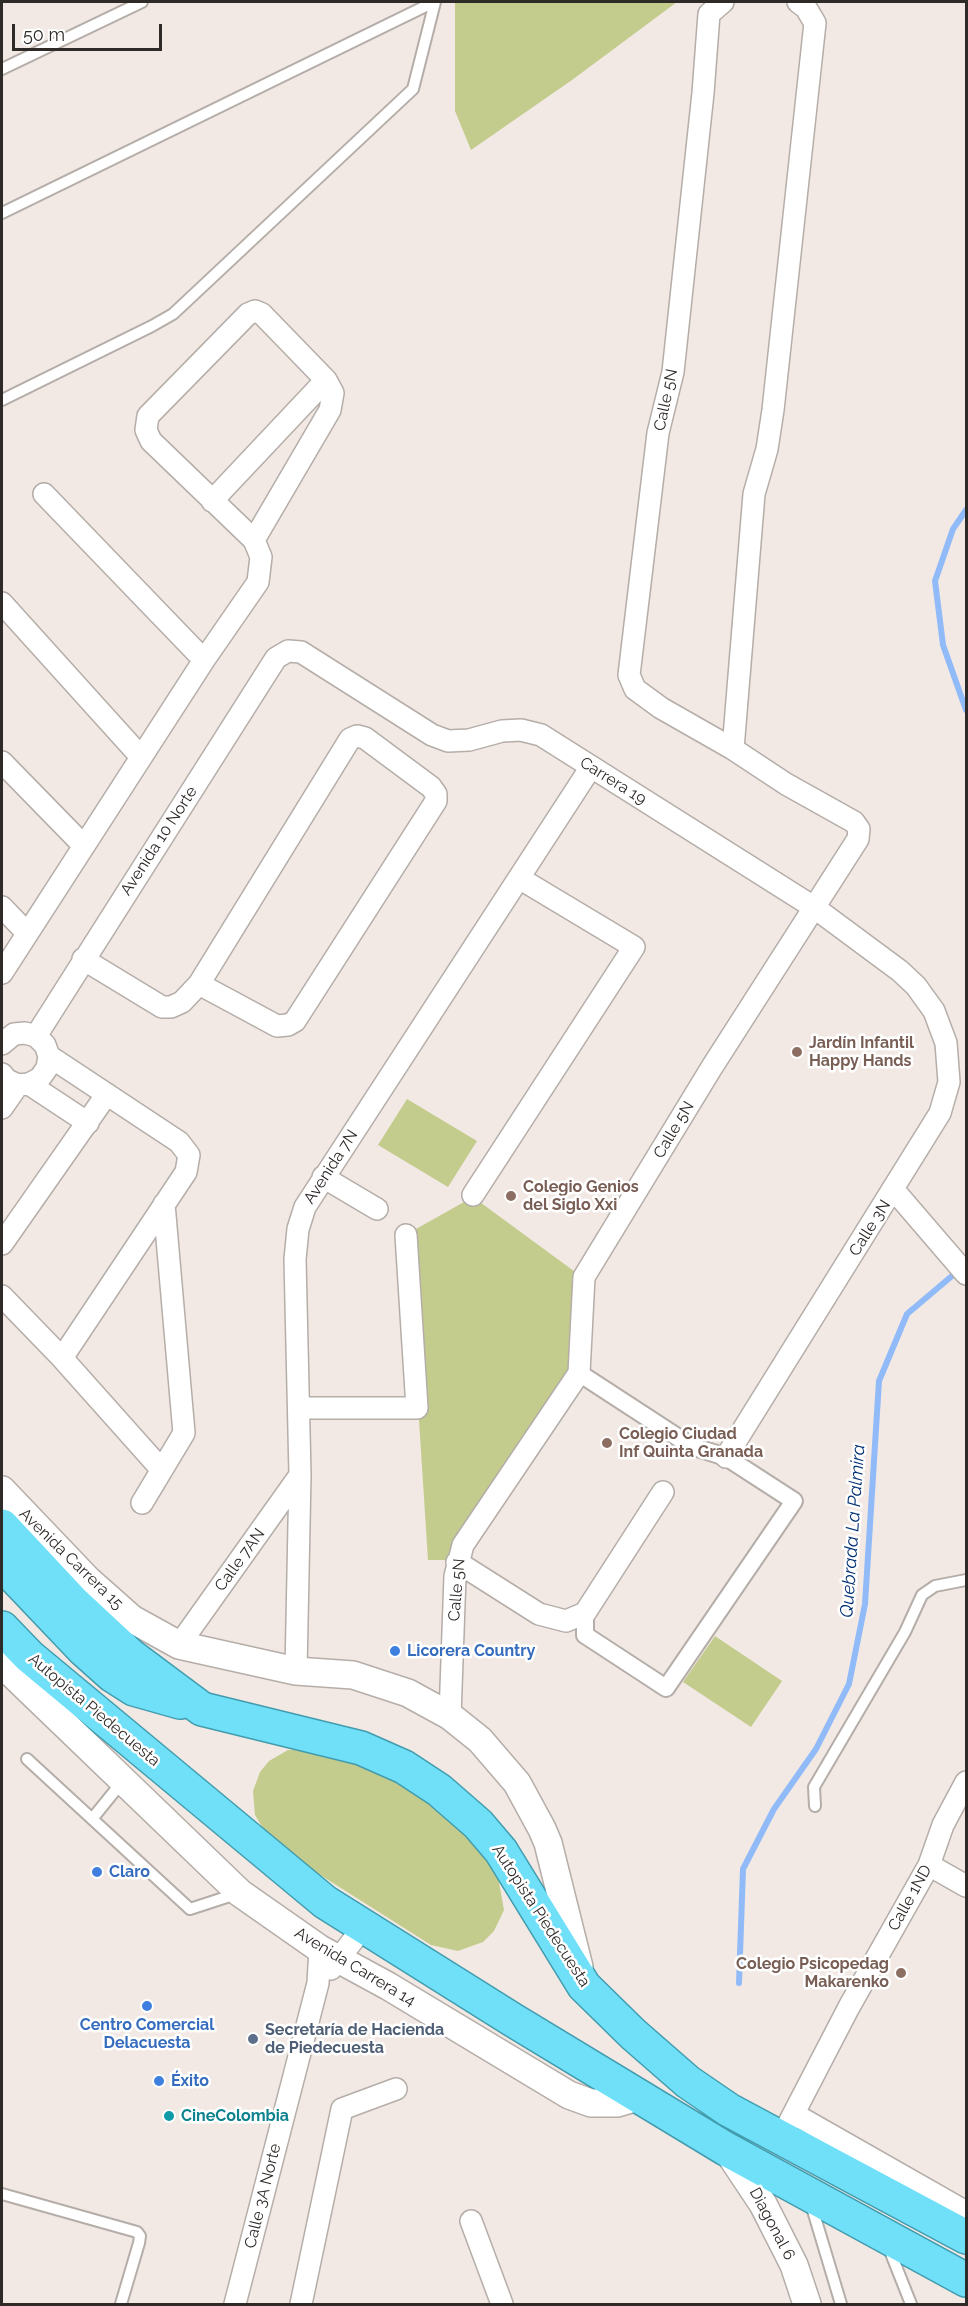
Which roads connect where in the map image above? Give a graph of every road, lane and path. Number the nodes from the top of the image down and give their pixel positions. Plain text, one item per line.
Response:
1 (142, 2) edge
2 (435, 2) edge
3 (723, 2) edge
4 (798, 2) edge
5 (2, 69) edge
6 (2, 213) edge
7 (326, 380) junction
8 (2, 400) edge
9 (44, 494) dead end
10 (212, 501) junction
11 (254, 540) junction
12 (2, 603) edge
13 (288, 651) joint
14 (204, 660) junction
15 (733, 749) junction
16 (141, 757) junction
17 (2, 762) edge
18 (591, 767) junction
19 (84, 846) junction
20 (519, 878) junction
21 (2, 907) edge
22 (814, 908) junction
23 (27, 933) junction
24 (84, 959) junction
25 (2, 973) edge
26 (199, 984) junction
27 (916, 986) joint
28 (36, 1036) junction
29 (2, 1044) edge
30 (49, 1056) junction
31 (16, 1081) edge
32 (107, 1094) junction
33 (2, 1108) edge
34 (88, 1123) junction
35 (323, 1177) junction
36 (893, 1190) junction
37 (473, 1195) dead end
38 (164, 1204) junction
39 (377, 1209) dead end
40 (406, 1235) dead end
41 (2, 1244) edge
42 (966, 1274) edge
43 (2, 1296) edge
44 (62, 1358) junction
45 (579, 1373) junction
46 (300, 1408) junction
47 (726, 1457) junction
48 (161, 1469) junction
49 (300, 1475) junction
50 (2, 1490) edge
51 (663, 1492) dead end
52 (142, 1503) dead end
53 (2, 1526) edge
54 (458, 1562) junction
55 (2, 1564) edge
56 (966, 1580) edge
57 (2, 1591) edge
58 (585, 1613) junction
59 (2, 1628) edge
60 (179, 1645) junction
61 (2, 1664) edge
62 (296, 1671) junction
63 (202, 1708) junction
64 (450, 1716) junction
65 (27, 1759) dead end
66 (164, 1768) junction
67 (123, 1781) junction
68 (966, 1782) edge
69 (815, 1806) dead end
70 (92, 1819) junction
71 (929, 1865) junction
72 (966, 1886) edge
73 (240, 1893) junction
74 (364, 1926) junction
75 (330, 1955) junction
76 (584, 1986) junction
77 (396, 2089) dead end
78 (641, 2096) junction
79 (787, 2126) junction
80 (726, 2149) junction
81 (808, 2192) junction
82 (2, 2194) edge
83 (966, 2212) edge
84 (471, 2221) dead end
85 (884, 2235) junction
86 (966, 2237) edge
87 (953, 2273) edge
88 (121, 2304) edge
89 (235, 2304) edge
90 (301, 2304) edge
91 (502, 2304) edge
92 (807, 2304) edge
93 (841, 2304) edge
94 (911, 2304) edge

1 - 5 lane
2 - 6 lane
2 - 8 lane
3 - 15 street, Calle 5N
4 - 15 street
7 - 10 street
7 - 10 street
7 - 11 street
9 - 14 street
10 - 11 street
11 - 14 street
12 - 16 street
13 - 18 street, Carrera 19
13 - 24 street, Avenida 10 Norte
14 - 16 street
15 - 22 street, Calle 5N
16 - 19 street
17 - 19 street
18 - 20 street, Avenida 7N
18 - 22 street, Carrera 19
19 - 23 street
20 - 35 street, Avenida 7N
20 - 37 street
21 - 23 street
22 - 27 street, Carrera 19
22 - 45 street, Calle 5N
23 - 25 street
24 - 26 street
24 - 28 street, Avenida 10 Norte
26 - 26 street
27 - 36 street, Calle 3N
28 - 29 street
28 - 30 street
30 - 31 street
30 - 32 street
31 - 33 street
31 - 34 street
32 - 34 street
32 - 38 street
34 - 41 street
35 - 39 street
35 - 46 street, Avenida 7N
36 - 42 street
36 - 47 street, Calle 3N
38 - 44 street
38 - 48 street
40 - 46 street
43 - 44 street
44 - 48 street
45 - 47 street
45 - 54 street, Calle 5N
46 - 49 street, Avenida 7N
47 - 58 street
48 - 52 street
49 - 60 street, Calle 7AN
49 - 62 street, Avenida 7N
50 - 60 street, Avenida Carrera 15
51 - 58 street
53 - 63 highway, Autopista Piedecuesta
54 - 58 street
54 - 64 street, Calle 5N
55 - 63 highway
56 - 69 lane
57 - 66 highway
59 - 66 highway, Autopista Piedecuesta
60 - 62 street, Avenida Carrera 15
61 - 67 street, Avenida Carrera 14
62 - 64 street, Avenida Carrera 15
63 - 76 highway, Autopista Piedecuesta
64 - 76 street, Avenida Carrera 15
65 - 70 lane
66 - 74 highway, Autopista Piedecuesta
67 - 70 lane
67 - 73 street, Avenida Carrera 14
68 - 71 street, Calle 1ND
70 - 73 lane
71 - 72 street
71 - 79 street, Calle 1ND
73 - 75 street, Avenida Carrera 14
74 - 75 street
74 - 78 highway, Autopista Piedecuesta
75 - 78 street, Avenida Carrera 14
75 - 89 street, Calle 3A Norte
76 - 79 highway, Autopista Piedecuesta
77 - 90 street
78 - 80 highway, Autopista Piedecuesta
79 - 83 street
79 - 86 highway, Autopista Piedecuesta
80 - 81 highway, Autopista Piedecuesta
80 - 92 street, Diagonal 6
81 - 85 highway, Autopista Piedecuesta
81 - 93 lane
82 - 88 lane
84 - 91 street
85 - 87 highway, Autopista Piedecuesta
85 - 94 lane

